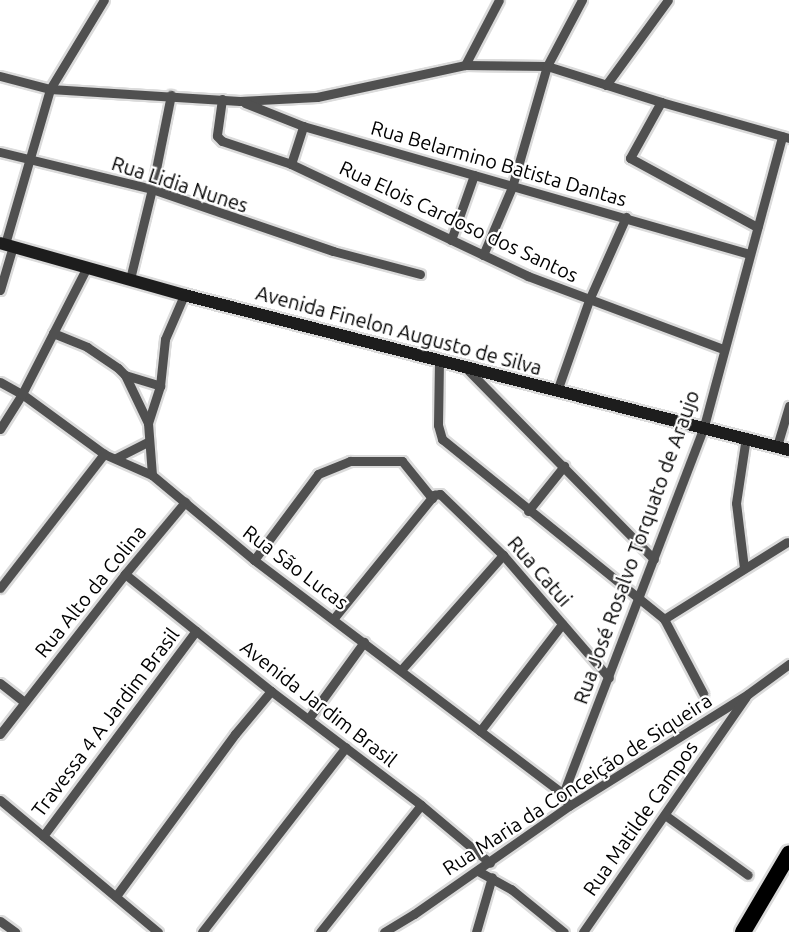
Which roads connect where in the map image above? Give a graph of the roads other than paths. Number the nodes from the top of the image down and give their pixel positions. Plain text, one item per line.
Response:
1 (104, 0) edge
2 (499, 0) edge
3 (582, 0) edge
4 (668, 0) edge
5 (465, 65) junction
6 (547, 66) junction
7 (0, 76) edge
8 (606, 85) junction
9 (50, 89) junction
10 (171, 95) junction
11 (222, 99) junction
12 (240, 100) junction
13 (661, 102) junction
14 (303, 126) junction
15 (786, 137) edge
16 (0, 152) edge
17 (31, 161) junction
18 (291, 164) junction
19 (474, 175) junction
20 (512, 187) junction
21 (152, 189) junction
22 (626, 217) junction
23 (757, 227) junction
24 (451, 240) junction
25 (6, 244) edge
26 (749, 254) junction
27 (483, 255) junction
28 (86, 269) junction
29 (420, 274) dead end
30 (130, 279) junction
31 (0, 290) edge
32 (184, 295) junction
33 (589, 300) junction
34 (53, 333) junction
35 (723, 349) junction
36 (439, 361) junction
37 (466, 368) junction
38 (125, 375) junction
39 (0, 382) edge
40 (160, 386) junction
41 (557, 392) junction
42 (22, 394) junction
43 (789, 406) edge
44 (148, 423) junction
45 (704, 426) junction
46 (0, 429) edge
47 (746, 437) junction
48 (149, 441) junction
49 (783, 448) edge
50 (104, 454) junction
51 (116, 458) junction
52 (564, 466) junction
53 (152, 475) junction
54 (435, 496) junction
55 (185, 502) junction
56 (528, 511) junction
57 (787, 542) dead end
58 (502, 555) junction
59 (654, 559) junction
60 (254, 560) junction
61 (744, 568) junction
62 (125, 574) junction
63 (0, 588) edge
64 (639, 600) junction
65 (334, 618) junction
66 (664, 619) junction
67 (562, 624) junction
68 (196, 631) junction
69 (364, 642) junction
70 (789, 664) edge
71 (401, 670) junction
72 (609, 678) junction
73 (0, 683) edge
74 (271, 691) junction
75 (703, 693) dead end
76 (748, 694) junction
77 (24, 702) junction
78 (309, 718) junction
79 (480, 731) junction
80 (0, 735) edge
81 (346, 747) junction
82 (562, 794) junction
83 (0, 800) edge
84 (421, 805) junction
85 (569, 806) junction
86 (665, 815) junction
87 (43, 836) junction
88 (789, 855) edge
89 (490, 863) junction
90 (478, 871) junction
91 (789, 872) edge
92 (748, 875) dead end
93 (492, 877) junction
94 (116, 896) junction
95 (757, 911) junction
96 (0, 921) edge
97 (749, 930) edge
98 (15, 932) edge
99 (158, 932) edge
100 (202, 932) edge
101 (320, 932) edge
102 (384, 932) edge
103 (476, 932) edge
104 (564, 932) edge
105 (583, 932) edge

1 - 9 street
2 - 5 street
3 - 6 street
4 - 8 street
5 - 6 street
5 - 12 street
6 - 8 street
6 - 20 street
7 - 9 street
8 - 13 street
9 - 10 street
9 - 17 street
10 - 11 street
10 - 21 street
11 - 12 street
11 - 18 street, Rua Elois Cardoso dos Santos
12 - 14 street, Rua Belarmino Batista Dantas
13 - 15 street
13 - 23 street
14 - 18 street
14 - 19 street, Rua Belarmino Batista Dantas
15 - 23 street, Rua José Rosalvo Torquato de Araujo
16 - 17 street, Rua Lidia Nunes
17 - 21 street, Rua Lidia Nunes
17 - 25 street
18 - 24 street, Rua Elois Cardoso dos Santos
19 - 20 street, Rua Belarmino Batista Dantas
19 - 24 street
20 - 22 street, Rua Belarmino Batista Dantas
20 - 27 street
21 - 29 street, Rua Lidia Nunes
21 - 30 street
22 - 26 street, Rua Belarmino Batista Dantas
22 - 33 street
23 - 26 street, Rua José Rosalvo Torquato de Araujo
24 - 27 street, Rua Elois Cardoso dos Santos
25 - 28 street, Avenida Finelon Augusto de Silva
25 - 31 street
26 - 35 street, Rua José Rosalvo Torquato de Araujo
27 - 33 street, Rua Elois Cardoso dos Santos
28 - 30 street, Avenida Finelon Augusto de Silva
28 - 34 street
30 - 32 street, Avenida Finelon Augusto de Silva
32 - 36 street, Avenida Finelon Augusto de Silva
32 - 40 street
33 - 35 street, Rua Elois Cardoso dos Santos
33 - 41 street
34 - 38 street
34 - 42 street
35 - 45 street, Rua José Rosalvo Torquato de Araujo
36 - 37 street, Avenida Finelon Augusto de Silva
36 - 56 street
37 - 41 street, Avenida Finelon Augusto de Silva
37 - 52 street
38 - 40 street
38 - 44 street
39 - 42 street, Rua São Lucas
40 - 44 street
41 - 45 street, Avenida Finelon Augusto de Silva
42 - 46 street
42 - 50 street, Rua São Lucas
43 - 49 street
44 - 48 street
45 - 47 street, Avenida Finelon Augusto de Silva
45 - 59 street, Rua José Rosalvo Torquato de Araujo
47 - 49 street, Avenida Finelon Augusto de Silva
47 - 61 street
48 - 51 street
48 - 53 street
50 - 51 street, Rua São Lucas
50 - 63 street
51 - 53 street, Rua São Lucas
52 - 56 street
52 - 59 street
53 - 55 street, Rua São Lucas
54 - 58 street, Rua Catui
54 - 60 street, Rua Catui
54 - 65 street
55 - 60 street, Rua São Lucas
55 - 62 street, Rua Alto da Colina
56 - 64 street
57 - 61 street
58 - 67 street, Rua Catui
58 - 71 street
59 - 64 street, Rua José Rosalvo Torquato de Araujo
60 - 65 street, Rua São Lucas
61 - 66 street
62 - 68 street, Avenida Jardim Brasil
62 - 77 street, Rua Alto da Colina
64 - 66 street
64 - 72 street, Rua José Rosalvo Torquato de Araujo
65 - 69 street, Rua São Lucas
66 - 75 street
67 - 72 street, Rua Catui
67 - 79 street
68 - 74 street, Avenida Jardim Brasil
68 - 87 street, Travessa 4 A Jardim Brasil
69 - 71 street, Rua São Lucas
69 - 78 street
70 - 76 street, Rua Maria da Conceição de Siqueira
71 - 79 street, Rua São Lucas
72 - 82 street, Rua José Rosalvo Torquato de Araujo
73 - 77 street
74 - 78 street, Avenida Jardim Brasil
74 - 94 street
76 - 85 street, Rua Maria da Conceição de Siqueira
76 - 86 street, Rua Matilde Campos
77 - 80 street, Rua Alto da Colina
78 - 81 street, Avenida Jardim Brasil
79 - 82 street, Rua São Lucas
81 - 84 street, Avenida Jardim Brasil
81 - 100 street
82 - 85 street
83 - 87 street
84 - 89 street, Avenida Jardim Brasil
84 - 101 street
85 - 89 street, Rua Maria da Conceição de Siqueira
86 - 92 street
86 - 105 street, Rua Matilde Campos
87 - 94 street
88 - 95 highway
89 - 90 street, Rua Maria da Conceição de Siqueira
90 - 93 street
90 - 102 street, Rua Maria da Conceição de Siqueira
91 - 95 highway
93 - 103 street
93 - 104 street
94 - 99 street
95 - 97 highway
96 - 98 street

